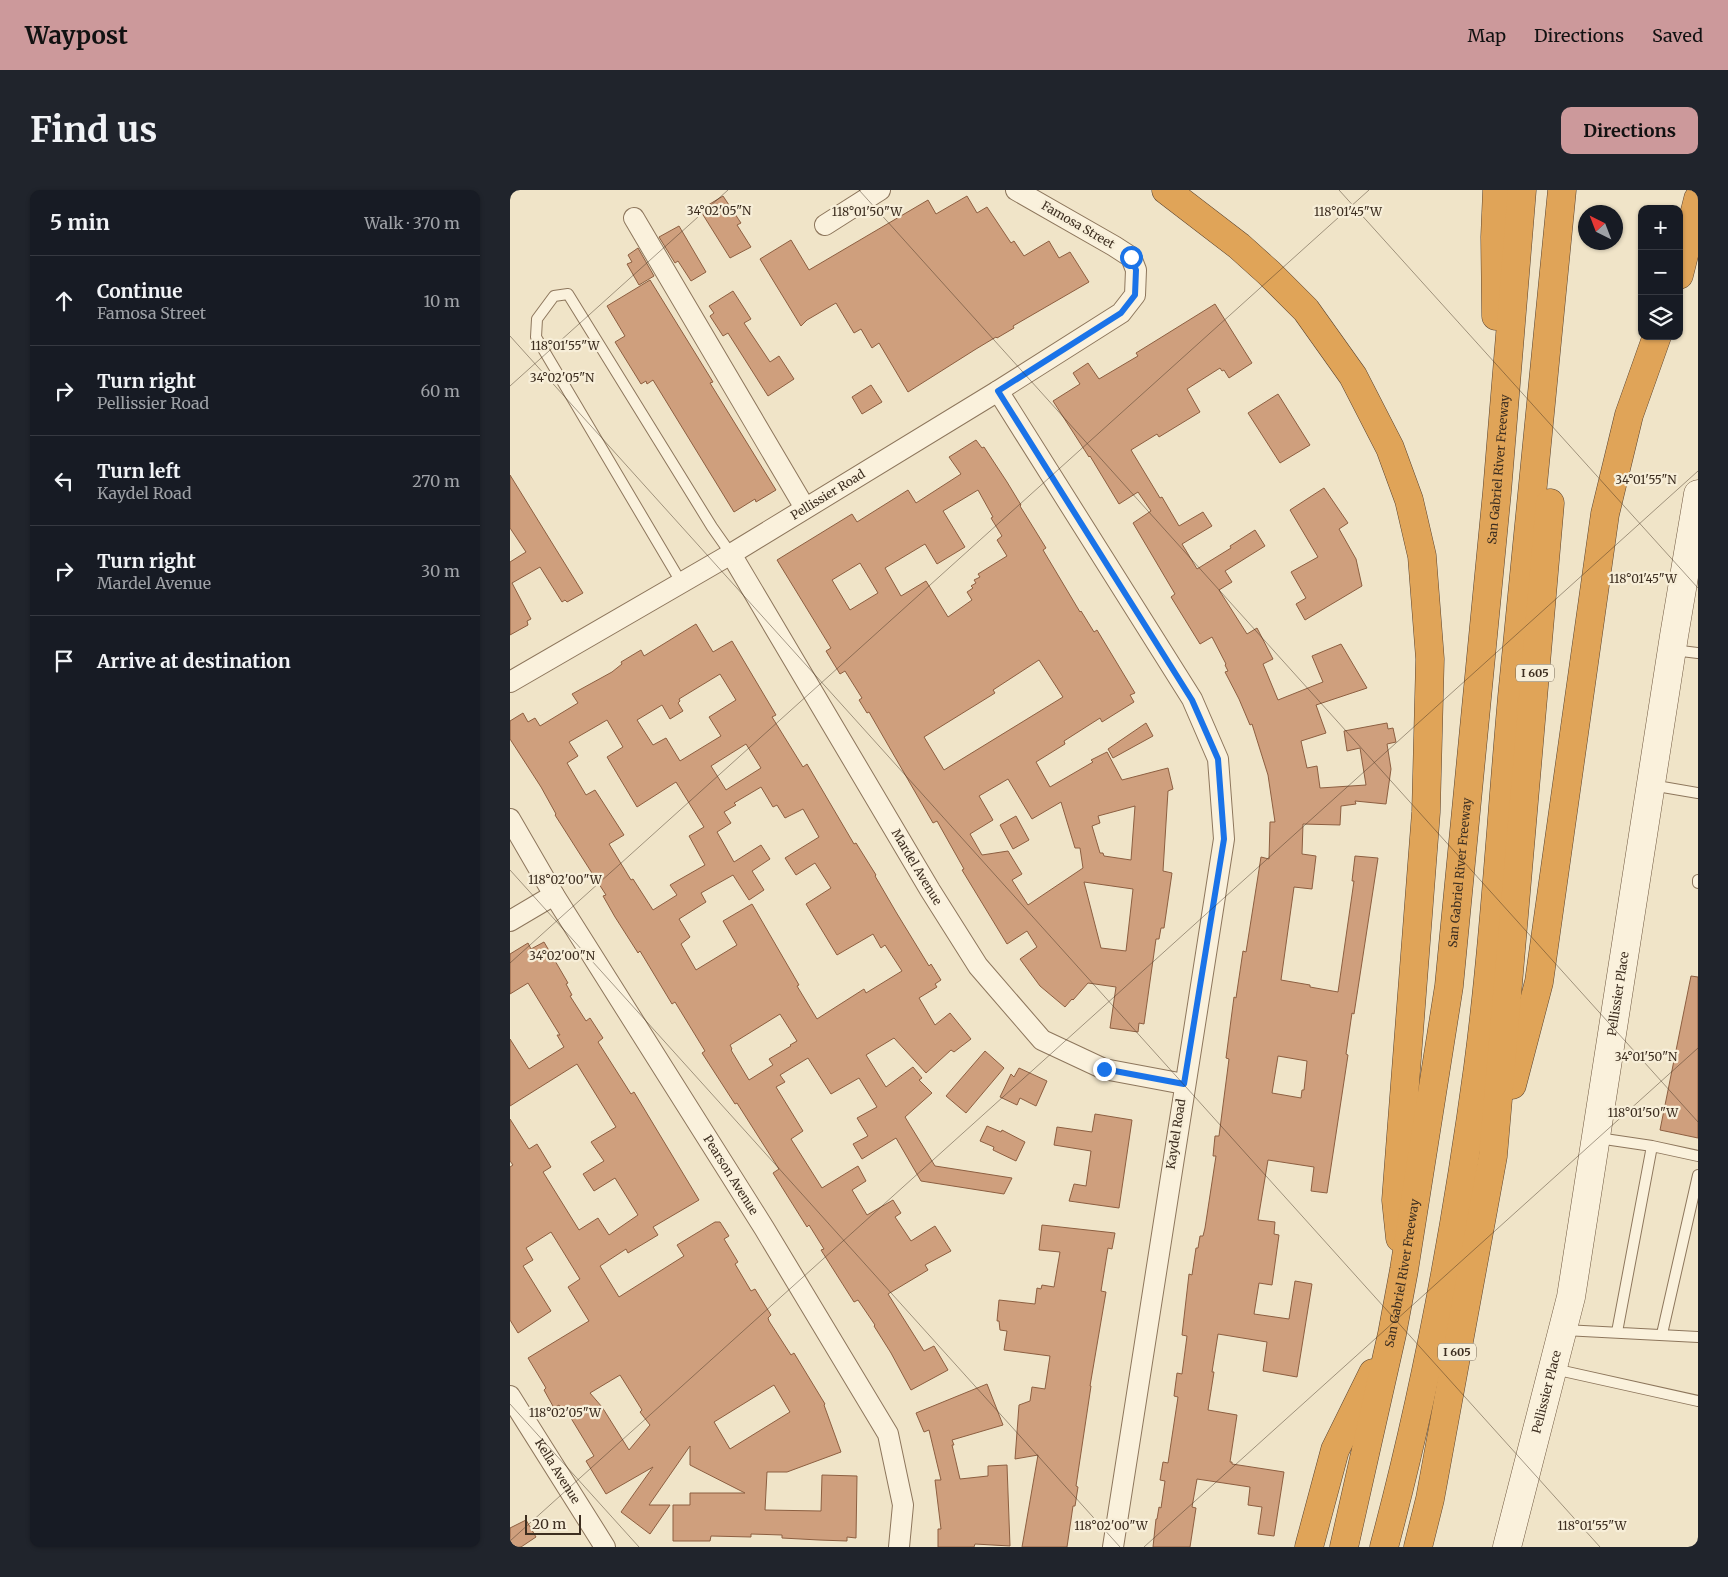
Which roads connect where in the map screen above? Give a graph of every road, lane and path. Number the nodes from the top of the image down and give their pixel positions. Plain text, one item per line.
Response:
1 (880, 190) edge
2 (1016, 190) edge
3 (1166, 190) edge
4 (1497, 190) edge
5 (1522, 190) edge
6 (1544, 190) edge
7 (1562, 190) edge
8 (1578, 190) edge
9 (1698, 200) edge
10 (634, 218) dead end
11 (825, 225) dead end
12 (1698, 240) edge
13 (1683, 259) edge
14 (1683, 268) edge
15 (1135, 295) joint
16 (1656, 340) edge
17 (998, 391) junction
18 (1497, 492) junction
19 (1698, 494) edge
20 (805, 508) junction
21 (731, 554) junction
22 (681, 582) junction
23 (1685, 652) edge
24 (510, 682) edge
25 (1650, 785) junction
26 (1698, 793) edge
27 (510, 819) edge
28 (554, 895) junction
29 (510, 921) edge
30 (1184, 1084) junction
31 (1597, 1138) junction
32 (1652, 1146) junction
33 (1492, 1156) junction
34 (1698, 1156) edge
35 (1698, 1175) edge
36 (1404, 1270) junction
37 (1563, 1330) junction
38 (1617, 1332) junction
39 (1392, 1334) junction
40 (1662, 1334) junction
41 (1698, 1337) edge
42 (1553, 1369) junction
43 (510, 1396) edge
44 (1698, 1401) edge
45 (605, 1547) edge
46 (899, 1547) edge
47 (1112, 1547) edge
48 (1309, 1547) edge
49 (1344, 1547) edge
50 (1370, 1547) edge
51 (1384, 1547) edge
52 (1418, 1547) edge
53 (1507, 1547) edge

1 - 11 street
2 - 15 street, Famosa Street
3 - 36 highway
4 - 18 highway
5 - 18 highway, San Gabriel River Freeway
6 - 50 highway
7 - 51 highway
8 - 33 highway, I 605
9 - 13 highway
10 - 20 street
12 - 14 highway
15 - 17 street, Pellissier Road
16 - 33 highway
17 - 20 street, Pellissier Road
17 - 30 street, Kaydel Road
18 - 36 highway, San Gabriel River Freeway
19 - 23 main road, Pellissier Place
20 - 21 street, Pellissier Road
21 - 22 street, Pellissier Road
21 - 22 lane
21 - 30 street, Mardel Avenue
22 - 24 street, Pellissier Road
23 - 25 main road, Pellissier Place
25 - 26 lane
25 - 31 main road, Pellissier Place
27 - 28 street, Pearson Avenue
28 - 29 street
28 - 46 street, Pearson Avenue
30 - 47 street, Kaydel Road
31 - 32 lane
31 - 37 main road, Pellissier Place
32 - 34 lane
32 - 38 lane
33 - 52 highway, I 605
35 - 40 lane
36 - 39 highway, San Gabriel River Freeway
37 - 38 lane
37 - 42 main road, Pellissier Place
38 - 40 lane
39 - 48 highway
39 - 49 highway, San Gabriel River Freeway
40 - 41 lane
42 - 44 lane
42 - 53 main road, Pellissier Place
43 - 45 street, Kella Avenue

